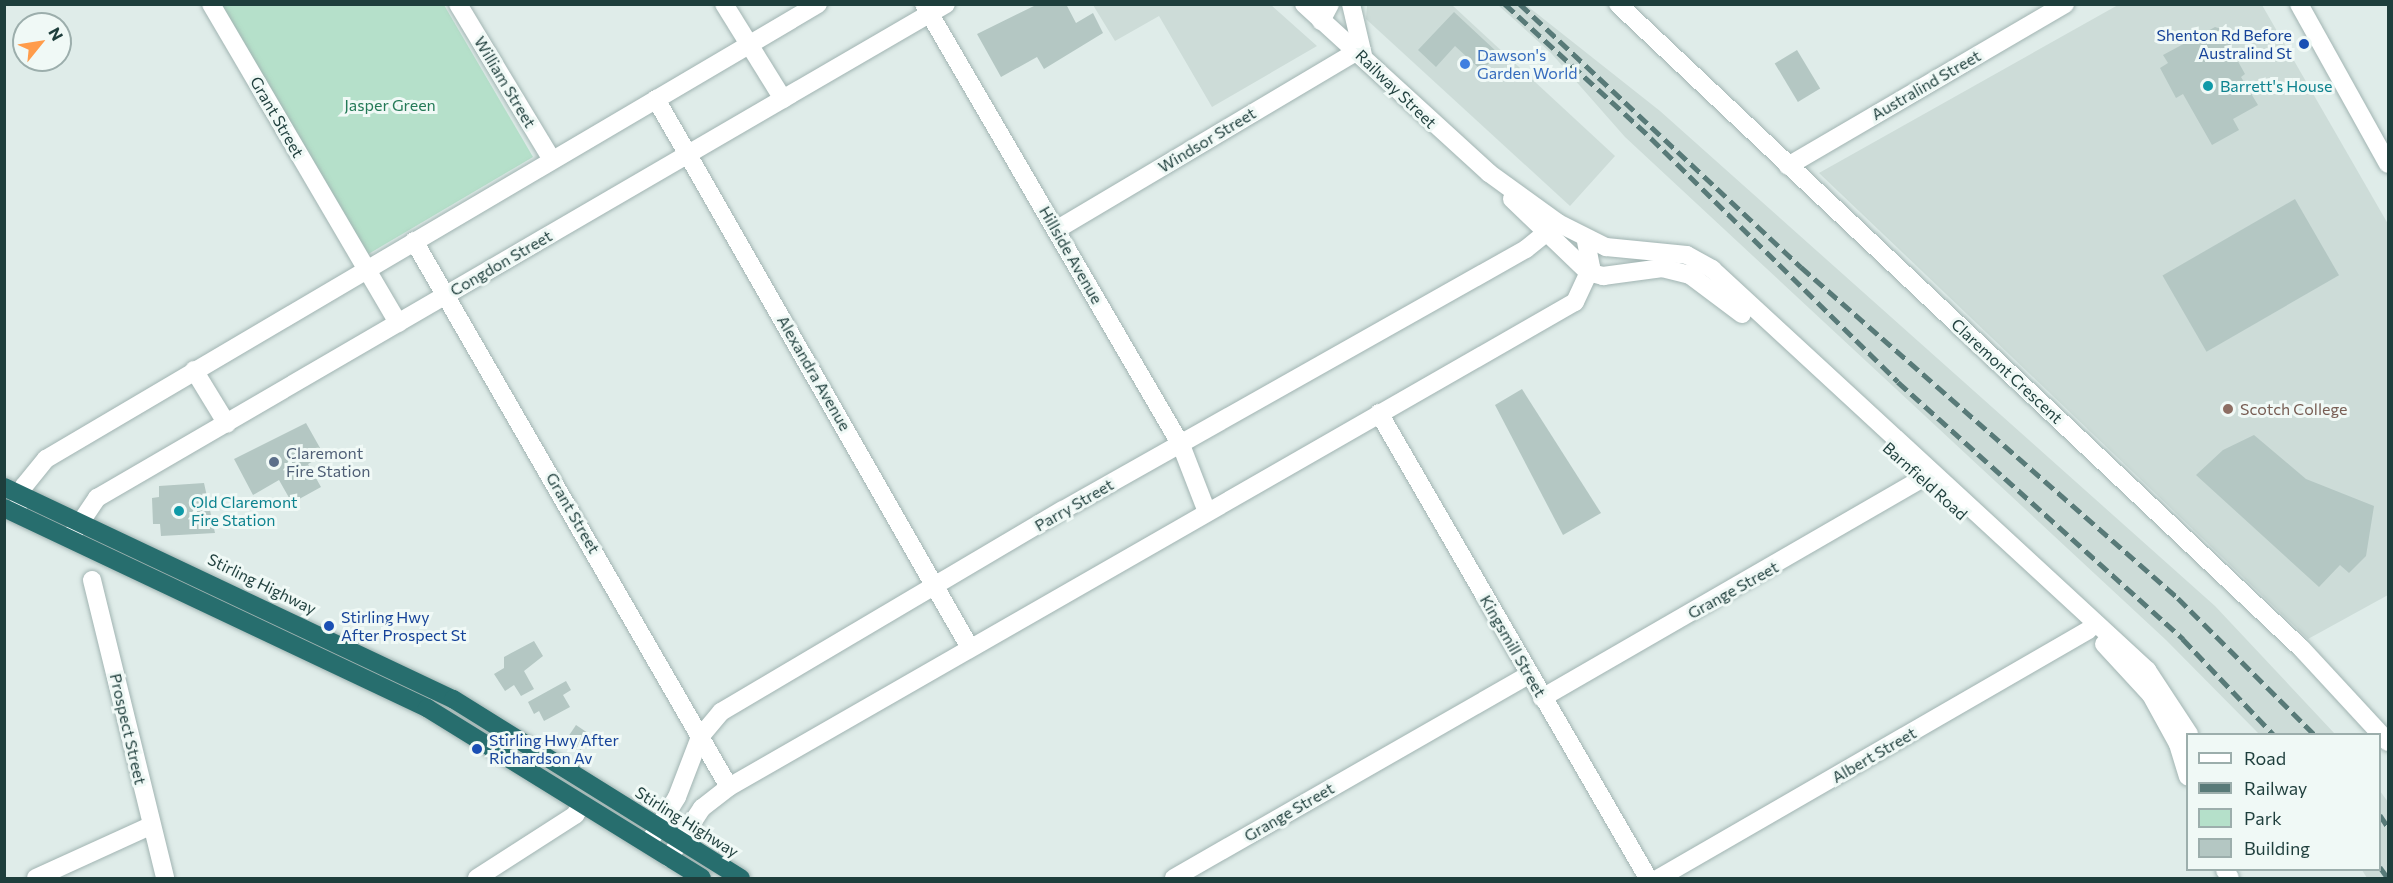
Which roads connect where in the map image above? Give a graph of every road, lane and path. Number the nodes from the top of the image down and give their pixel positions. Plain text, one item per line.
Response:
1 (211, 4) edge
2 (459, 4) edge
3 (724, 4) edge
4 (818, 4) edge
5 (946, 4) edge
6 (1330, 4) edge
7 (1351, 4) edge
8 (2065, 4) edge
9 (2299, 4) edge
10 (1619, 5) edge
11 (1307, 6) edge
12 (927, 9) edge
13 (1321, 21) junction
14 (747, 46) junction
15 (1361, 55) junction
16 (656, 99) junction
17 (783, 99) junction
18 (688, 154) junction
19 (552, 160) junction
20 (2388, 164) edge
21 (1788, 166) junction
22 (1489, 174) junction
23 (1558, 224) junction
24 (1056, 230) junction
25 (1542, 233) junction
26 (414, 241) junction
27 (1586, 241) junction
28 (366, 269) junction
29 (1596, 274) junction
30 (446, 295) junction
31 (398, 323) junction
32 (194, 370) junction
33 (1378, 413) junction
34 (227, 424) junction
35 (1181, 445) junction
36 (1921, 479) junction
37 (4, 486) edge
38 (22, 493) junction
39 (10, 510) edge
40 (1207, 512) junction
41 (79, 520) junction
42 (71, 537) junction
43 (92, 580) dead end
44 (936, 587) junction
45 (2089, 630) junction
46 (970, 648) junction
47 (1529, 675) junction
48 (1542, 698) junction
49 (2188, 733) edge
50 (2380, 733) edge
51 (700, 737) junction
52 (2186, 772) edge
53 (729, 787) junction
54 (582, 804) junction
55 (150, 826) junction
56 (659, 826) junction
57 (681, 840) junction
58 (648, 844) junction
59 (669, 858) junction
60 (36, 879) edge
61 (165, 879) edge
62 (477, 879) edge
63 (702, 879) edge
64 (741, 879) edge
65 (1174, 879) edge
66 (1648, 879) edge
67 (1659, 879) edge

1 - 28 street, Grant Street
2 - 19 street, William Street
3 - 14 street
4 - 14 street
5 - 12 street, Congdon Street
6 - 13 street
7 - 15 street
8 - 21 street, Australind Street
9 - 20 street
10 - 21 street, Claremont Crescent
11 - 13 street, Railway Street
12 - 17 street, Congdon Street
12 - 24 street, Hillside Avenue
13 - 15 street, Railway Street
14 - 16 street
14 - 17 street
15 - 22 street, Railway Street
15 - 24 street, Windsor Street
16 - 18 street, Alexandra Avenue
16 - 19 street
17 - 18 street, Congdon Street
18 - 30 street, Congdon Street
18 - 44 street, Alexandra Avenue
19 - 26 street
21 - 50 street, Claremont Crescent
22 - 23 street, Railway Street
22 - 25 street, Railway Street
23 - 25 street, Parry Street
23 - 27 street, Railway Street
24 - 35 street, Hillside Avenue
25 - 29 street, Railway Street
25 - 35 street, Parry Street
26 - 28 street
26 - 30 street, Grant Street
27 - 29 street
27 - 49 street, Barnfield Road
28 - 31 street, Grant Street
28 - 32 street
29 - 33 street
29 - 36 street, Barnfield Road
30 - 31 street, Congdon Street
30 - 51 street, Grant Street
31 - 34 street, Congdon Street
32 - 34 street
32 - 38 street
33 - 40 street
33 - 47 street, Kingsmill Street
34 - 41 street, Congdon Street
35 - 40 street, Hillside Avenue
35 - 44 street, Parry Street
36 - 45 street, Barnfield Road
36 - 48 street, Grange Street
37 - 38 highway, Stirling Highway
38 - 39 street
38 - 41 highway, Stirling Highway
39 - 42 highway
40 - 46 street
41 - 42 street, Congdon Street
41 - 56 highway, Stirling Highway
42 - 54 highway
43 - 55 street, Prospect Street
44 - 46 street, Alexandra Avenue
44 - 51 street, Parry Street
45 - 52 street, Barnfield Road
45 - 67 street, Albert Street
46 - 53 street
47 - 48 street, Kingsmill Street
47 - 65 street, Grange Street
48 - 66 street, Kingsmill Street
51 - 53 street, Grant Street
51 - 56 street, Parry Street
53 - 57 street
54 - 58 highway
54 - 62 street
55 - 60 street
55 - 61 street, Prospect Street
56 - 57 highway, Stirling Highway
56 - 58 street, Parry Street
57 - 59 street
57 - 64 highway, Stirling Highway
58 - 59 highway
59 - 63 highway

